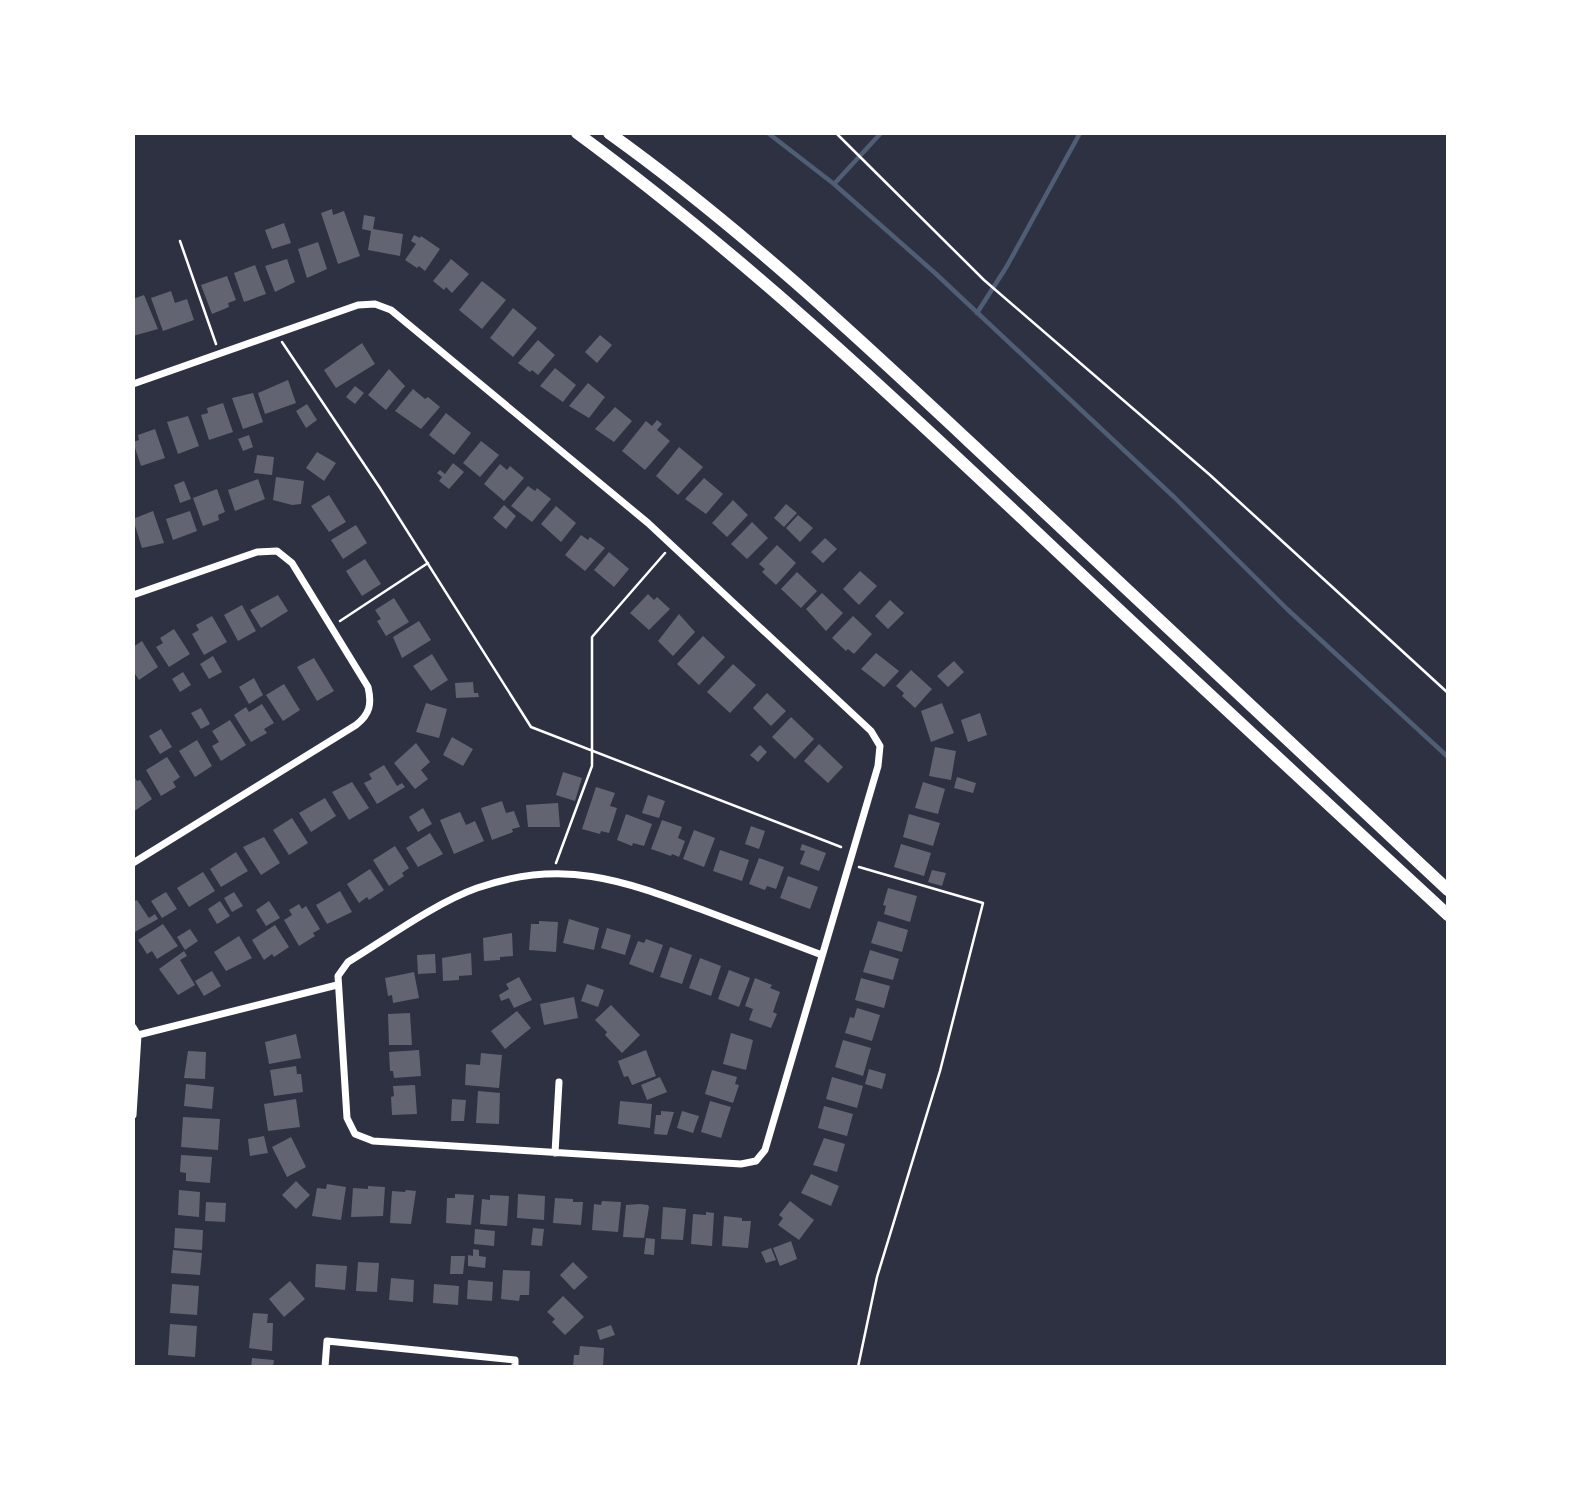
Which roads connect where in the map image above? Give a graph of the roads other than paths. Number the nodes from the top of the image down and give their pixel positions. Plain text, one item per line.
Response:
1 (576, 133) edge
2 (609, 133) edge
3 (133, 384) edge
4 (133, 595) edge
5 (133, 863) edge
6 (1448, 890) edge
7 (1448, 915) edge
8 (822, 955) junction
9 (337, 985) junction
10 (133, 1027) edge
11 (138, 1035) junction
12 (559, 1082) dead end
13 (133, 1115) edge
14 (555, 1153) junction
15 (324, 1367) edge
16 (515, 1367) edge

1 - 7 highway
2 - 6 highway
3 - 8 street
4 - 5 street
8 - 9 street
8 - 14 street
9 - 11 street
9 - 14 street
10 - 11 street
11 - 13 street
12 - 14 street
15 - 16 street

